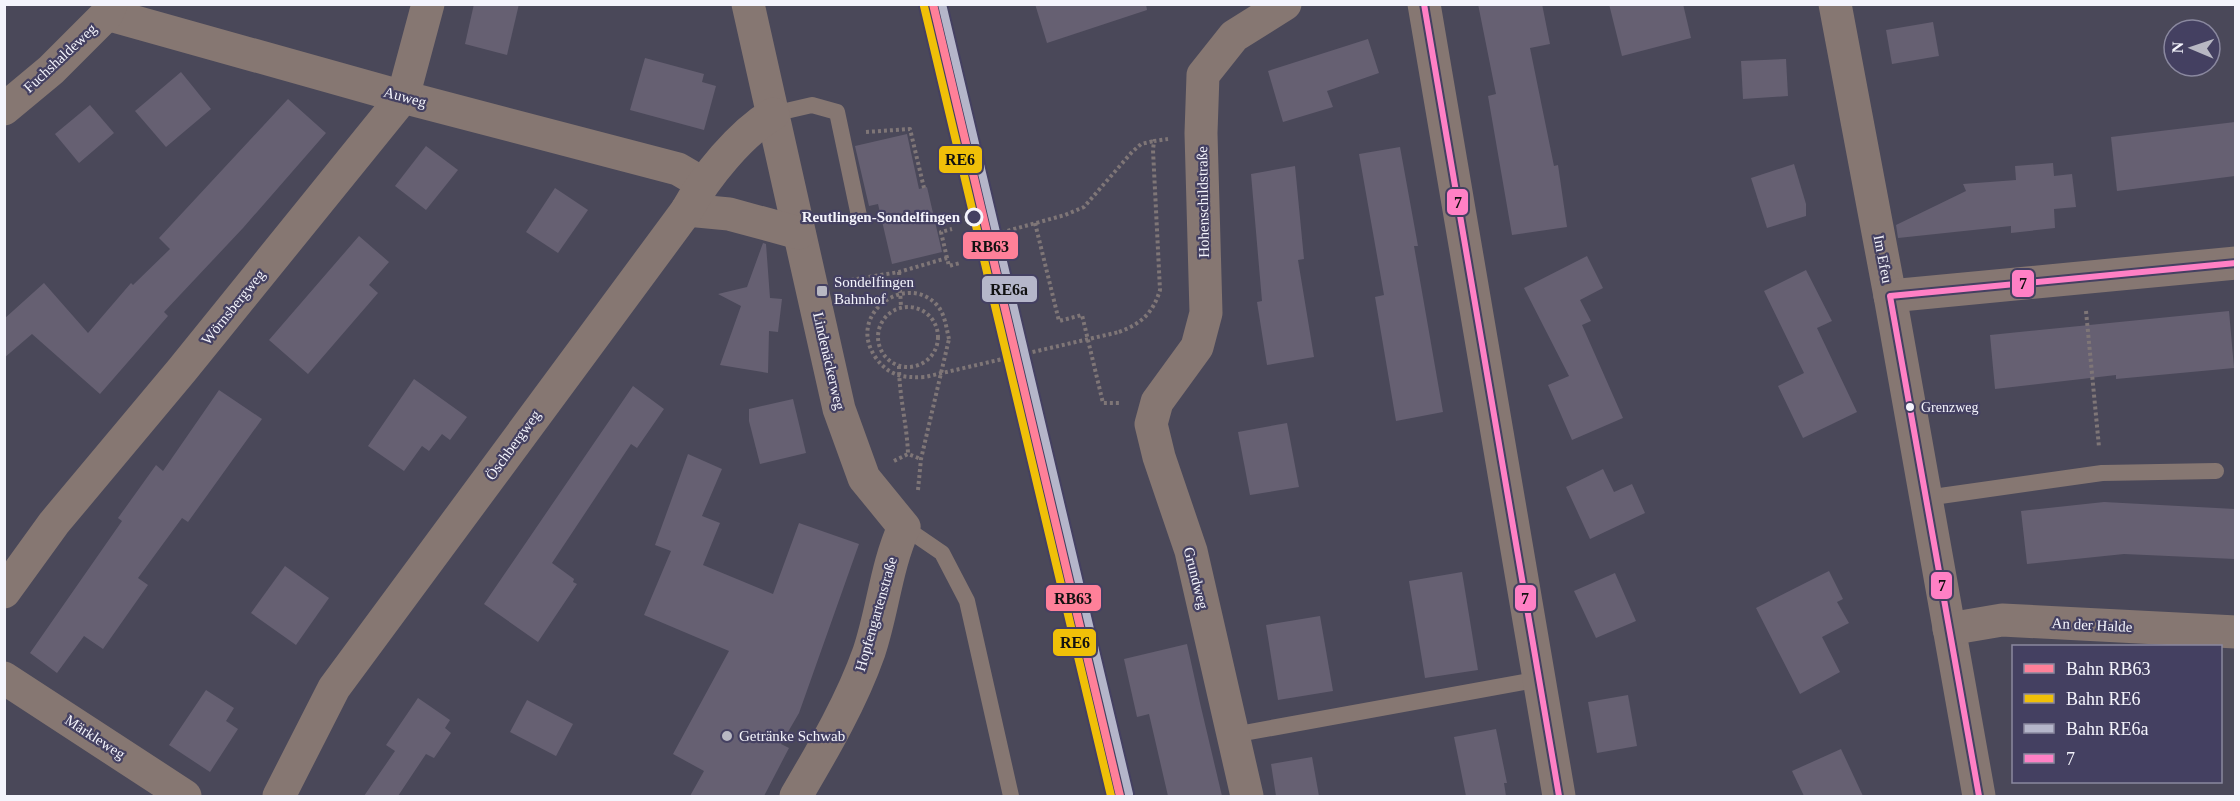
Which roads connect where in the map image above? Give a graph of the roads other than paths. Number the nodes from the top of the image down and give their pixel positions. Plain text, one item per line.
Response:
1 (428, 4) edge
2 (748, 4) edge
3 (1285, 4) edge
4 (1424, 4) edge
5 (1835, 4) edge
6 (109, 9) edge
7 (403, 97) junction
8 (4, 109) edge
9 (773, 114) junction
10 (694, 196) junction
11 (860, 216) dead end
12 (799, 234) junction
13 (2235, 263) edge
14 (1890, 296) junction
15 (1151, 424) joint
16 (2216, 471) dead end
17 (1926, 498) junction
18 (904, 527) junction
19 (4, 592) edge
20 (1950, 629) junction
21 (2235, 632) edge
22 (4, 678) edge
23 (1540, 679) junction
24 (1233, 735) junction
25 (185, 796) edge
26 (279, 796) edge
27 (796, 796) edge
28 (1011, 796) edge
29 (1247, 796) edge
30 (1559, 796) edge
31 (1979, 796) edge

1 - 7 street, Wörnsbergweg
2 - 9 street, Lindenäckerweg
3 - 15 street, Hohenschildstraße
4 - 23 street
5 - 14 street, Im Efeu
6 - 7 street, Auweg
6 - 8 street, Fuchshaldeweg
7 - 10 street, Auweg
7 - 19 street, Wörnsbergweg
9 - 10 street, Öschbergweg
9 - 11 lane
9 - 12 street, Lindenäckerweg
10 - 12 street, Auweg
10 - 26 street, Öschbergweg
12 - 18 street, Lindenäckerweg
13 - 14 street
14 - 17 street, Im Efeu
15 - 24 street, Grundweg
16 - 17 lane
17 - 20 street, Im Efeu
18 - 27 street, Hopfengartenstraße
18 - 28 lane
20 - 21 street, An der Halde
20 - 31 street, Im Efeu
22 - 25 street, Märkleweg
23 - 24 lane
23 - 30 street
24 - 29 street, Grundweg

